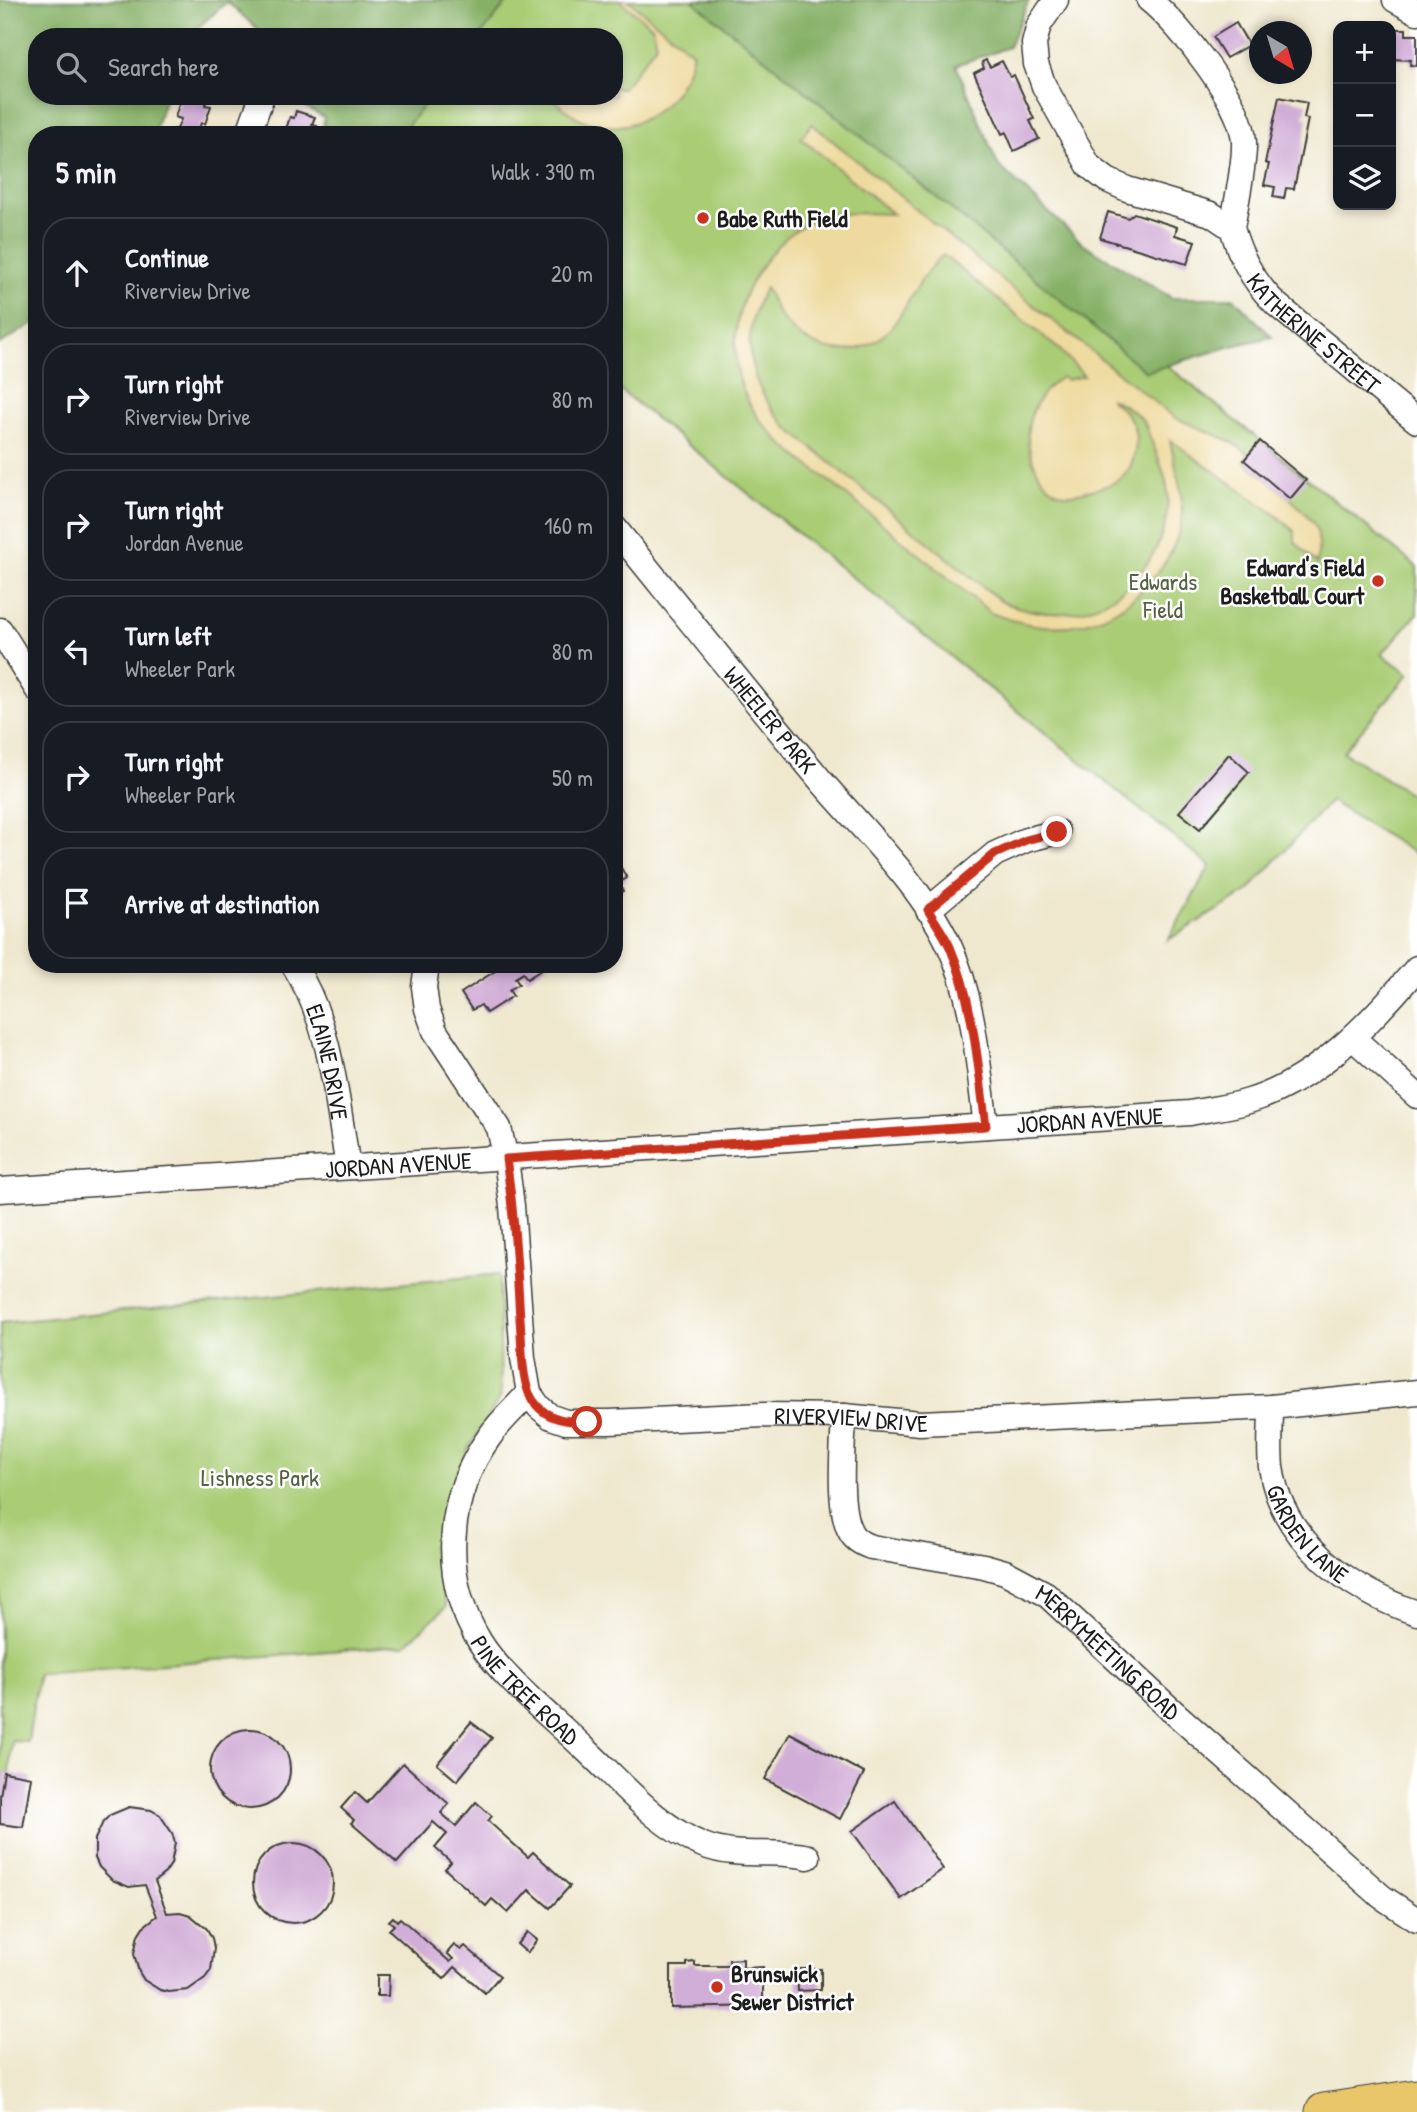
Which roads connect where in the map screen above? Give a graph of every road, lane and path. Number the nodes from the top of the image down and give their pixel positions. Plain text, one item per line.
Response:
1 (1056, 0) edge
2 (1149, 0) edge
3 (1395, 0) edge
4 (1417, 12) edge
5 (259, 105) edge
6 (251, 126) edge
7 (1232, 228) junction
8 (1417, 421) edge
9 (623, 538) edge
10 (0, 630) edge
11 (28, 675) edge
12 (1057, 832) dead end
13 (928, 910) junction
14 (1417, 968) edge
15 (298, 973) edge
16 (426, 973) edge
17 (1353, 1038) junction
18 (1417, 1096) edge
19 (986, 1126) junction
20 (506, 1159) junction
21 (348, 1167) junction
22 (0, 1190) edge
23 (1417, 1392) edge
24 (529, 1393) junction
25 (1271, 1407) junction
26 (844, 1416) junction
27 (1417, 1613) edge
28 (808, 1857) dead end
29 (1417, 1920) edge
30 (1417, 2098) edge
31 (1324, 2112) edge

1 - 7 street
2 - 7 street, KATHERINE STREET
3 - 4 street
5 - 6 street
7 - 8 street, KATHERINE STREET
9 - 13 street, WHEELER PARK
10 - 11 street
12 - 13 street
13 - 19 street, WHEELER PARK
14 - 17 street, JORDAN AVENUE
15 - 21 street, ELAINE DRIVE
16 - 20 street
17 - 18 street
17 - 19 street, JORDAN AVENUE
19 - 20 street, JORDAN AVENUE
20 - 21 street, JORDAN AVENUE
20 - 24 street
21 - 22 street, JORDAN AVENUE
23 - 25 street, RIVERVIEW DRIVE
24 - 26 street, RIVERVIEW DRIVE
24 - 28 street, PINE TREE ROAD
25 - 26 street, RIVERVIEW DRIVE
25 - 27 street, GARDEN LANE
26 - 29 street, MERRYMEETING ROAD
30 - 31 highway

